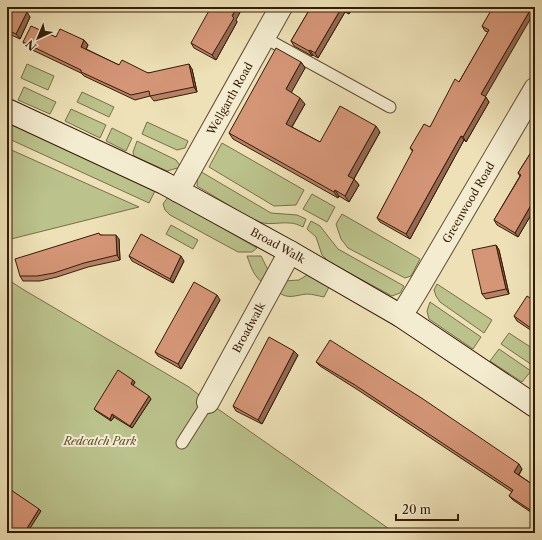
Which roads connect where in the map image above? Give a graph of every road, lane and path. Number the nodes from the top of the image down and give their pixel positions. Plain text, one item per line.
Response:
1 (281, 7) edge
2 (264, 38) junction
3 (535, 89) edge
4 (390, 107) dead end
5 (7, 110) edge
6 (178, 191) junction
7 (290, 252) junction
8 (401, 316) junction
9 (208, 402) joint
10 (535, 406) edge
11 (182, 443) dead end

1 - 2 street, Wellgarth Road
2 - 4 lane
2 - 6 street, Wellgarth Road
3 - 8 street, Greenwood Road
5 - 6 street, Broad Walk
6 - 7 street, Broad Walk
7 - 8 street, Broad Walk
7 - 9 street, Broadwalk
8 - 10 street, Broad Walk
9 - 11 lane

